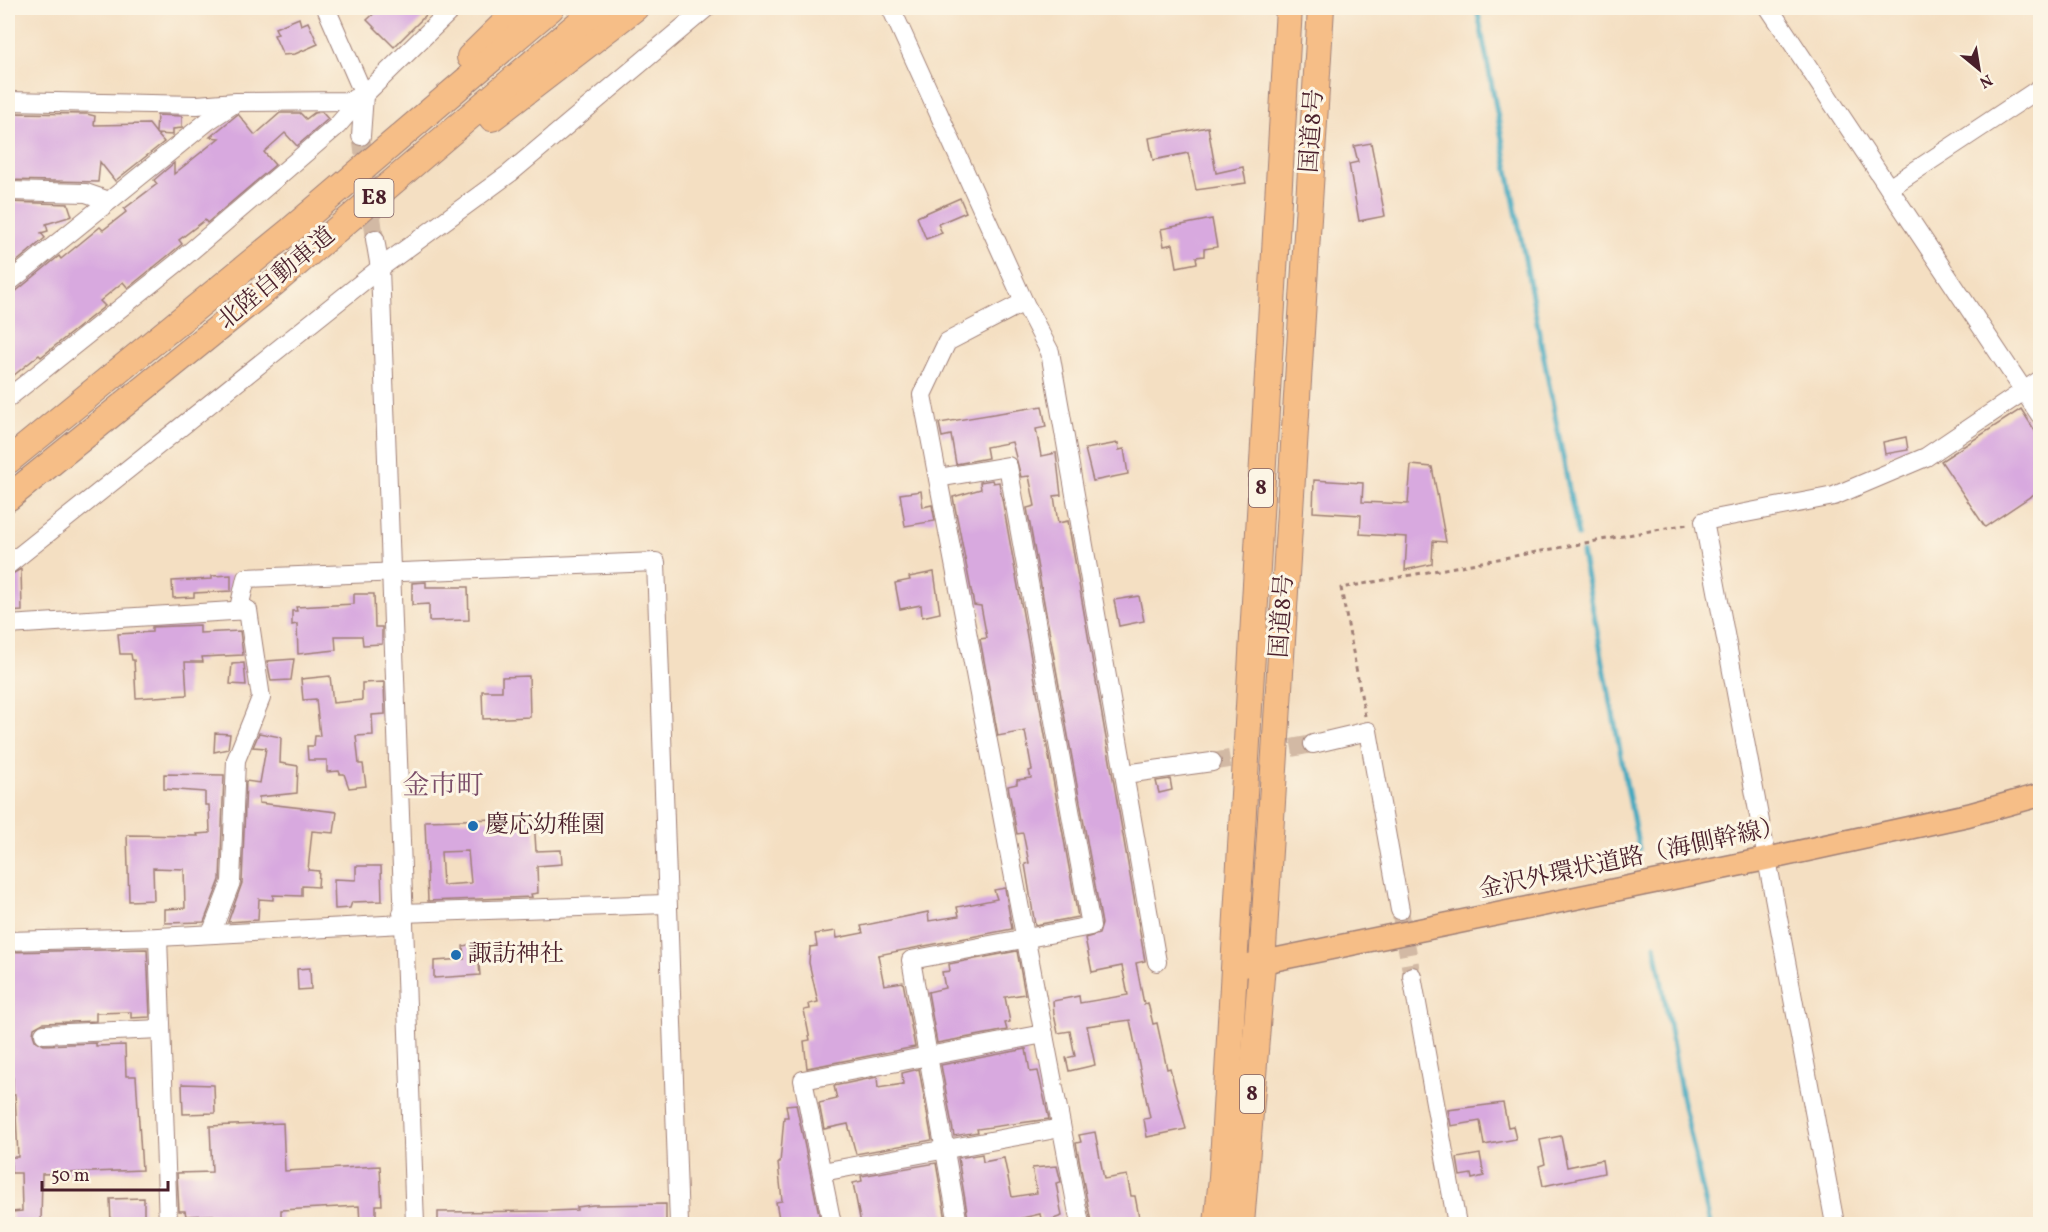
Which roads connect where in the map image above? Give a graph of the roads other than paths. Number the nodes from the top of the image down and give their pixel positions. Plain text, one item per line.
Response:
1 (326, 8) edge
2 (453, 8) edge
3 (520, 8) edge
4 (551, 8) edge
5 (597, 8) edge
6 (635, 8) edge
7 (706, 8) edge
8 (891, 8) edge
9 (1289, 8) edge
10 (1321, 8) edge
11 (1769, 8) edge
12 (2040, 88) edge
13 (364, 95) junction
14 (8, 101) edge
15 (236, 102) junction
16 (360, 136) tunnel mouth
17 (1889, 188) junction
18 (8, 191) edge
19 (109, 201) junction
20 (291, 230) junction
21 (375, 239) tunnel mouth
22 (380, 268) junction
23 (8, 283) edge
24 (1024, 302) junction
25 (2040, 380) edge
26 (148, 385) junction
27 (2024, 391) junction
28 (8, 398) edge
29 (2040, 415) edge
30 (8, 461) edge
31 (938, 478) junction
32 (8, 498) edge
33 (8, 565) edge
34 (391, 572) junction
35 (239, 608) junction
36 (8, 625) edge
37 (1312, 744) tunnel mouth
38 (1212, 762) tunnel mouth
39 (1125, 774) junction
40 (2040, 795) edge
41 (1766, 859) junction
42 (666, 904) junction
43 (1400, 910) tunnel mouth
44 (403, 918) junction
45 (211, 934) junction
46 (158, 937) junction
47 (1026, 939) junction
48 (8, 941) edge
49 (1157, 962) dead end
50 (1262, 964) junction
51 (1234, 968) junction
52 (1412, 976) tunnel mouth
53 (161, 1029) junction
54 (44, 1034) dead end
55 (1044, 1034) junction
56 (927, 1055) junction
57 (1061, 1128) junction
58 (944, 1148) junction
59 (822, 1172) junction
60 (168, 1224) edge
61 (415, 1224) edge
62 (680, 1224) edge
63 (832, 1224) edge
64 (958, 1224) edge
65 (1078, 1224) edge
66 (1217, 1224) edge
67 (1241, 1224) edge
68 (1456, 1224) edge
69 (1835, 1224) edge

1 - 13 street
2 - 13 street
3 - 20 highway
4 - 20 highway, 北陸自動車道 / E8
5 - 26 highway, 北陸自動車道 / E8
6 - 26 highway
7 - 22 street
8 - 24 street
9 - 51 highway, 国道8号 / 8
10 - 50 highway, 国道8号 / 8
11 - 17 street
12 - 17 street
13 - 15 street
13 - 16 street
13 - 28 street
14 - 15 street
15 - 19 street
17 - 27 street
18 - 19 street
19 - 23 street
20 - 30 highway, 北陸自動車道 / E8
21 - 22 street
22 - 33 street
22 - 34 street
24 - 31 street
24 - 39 street
25 - 27 street
26 - 32 highway, 北陸自動車道 / E8
27 - 29 street
27 - 41 street
31 - 47 street
31 - 47 street
34 - 35 street
34 - 42 street
34 - 44 street
35 - 36 street
35 - 45 street
37 - 43 street
38 - 39 street
39 - 49 street
40 - 41 main road, 金沢外環状道路（海側幹線）
41 - 50 main road, 金沢外環状道路（海側幹線）
41 - 69 street
42 - 44 street
42 - 62 street
44 - 45 street
44 - 61 street
45 - 46 street
46 - 48 street
46 - 53 street
47 - 55 street
47 - 56 street
50 - 51 main road, 金沢外環状道路（海側幹線）
50 - 67 highway, 国道8号 / 8
51 - 66 highway, 国道8号 / 8
52 - 68 street
53 - 54 street
53 - 60 street
55 - 56 street
55 - 57 street
56 - 58 street
56 - 59 street
57 - 58 street
57 - 65 street
58 - 59 street
58 - 64 street
59 - 63 street

